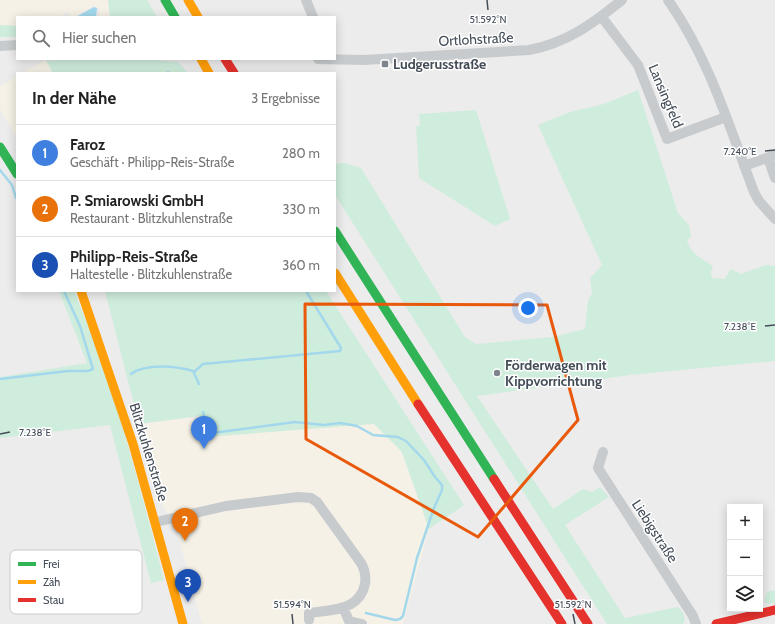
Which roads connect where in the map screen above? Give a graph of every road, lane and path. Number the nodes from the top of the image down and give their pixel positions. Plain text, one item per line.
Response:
1 (165, 0) edge
2 (188, 0) edge
3 (306, 0) edge
4 (622, 0) edge
5 (668, 0) edge
6 (174, 16) edge
7 (197, 16) edge
8 (313, 16) edge
9 (601, 16) junction
10 (16, 45) edge
11 (0, 46) edge
12 (336, 59) edge
13 (202, 60) edge
14 (226, 60) edge
15 (208, 72) edge
16 (233, 72) edge
17 (726, 117) junction
18 (0, 148) edge
19 (771, 157) edge
20 (744, 166) junction
21 (16, 172) edge
22 (775, 178) edge
23 (775, 219) edge
24 (336, 232) edge
25 (336, 275) edge
26 (81, 292) edge
27 (603, 452) dead end
28 (156, 522) junction
29 (343, 607) junction
30 (775, 610) edge
31 (309, 620) dead end
32 (183, 624) edge
33 (362, 624) edge
34 (562, 624) edge
35 (588, 624) edge
36 (696, 624) edge
37 (716, 624) edge

1 - 6 main road
2 - 7 main road
3 - 8 street
4 - 9 street, Ortlohstraße
5 - 17 street
9 - 12 street, Ortlohstraße
9 - 17 street, Lansingfeld
10 - 11 street
13 - 15 main road
14 - 16 main road
17 - 20 street
18 - 21 main road
19 - 20 street
19 - 22 street
20 - 23 street
24 - 35 main road
25 - 34 main road
26 - 28 main road, Blitzkuhlenstraße
27 - 36 street, Liebigstraße
28 - 29 street
28 - 32 main road, Blitzkuhlenstraße
29 - 31 street
29 - 33 street
30 - 37 main road

